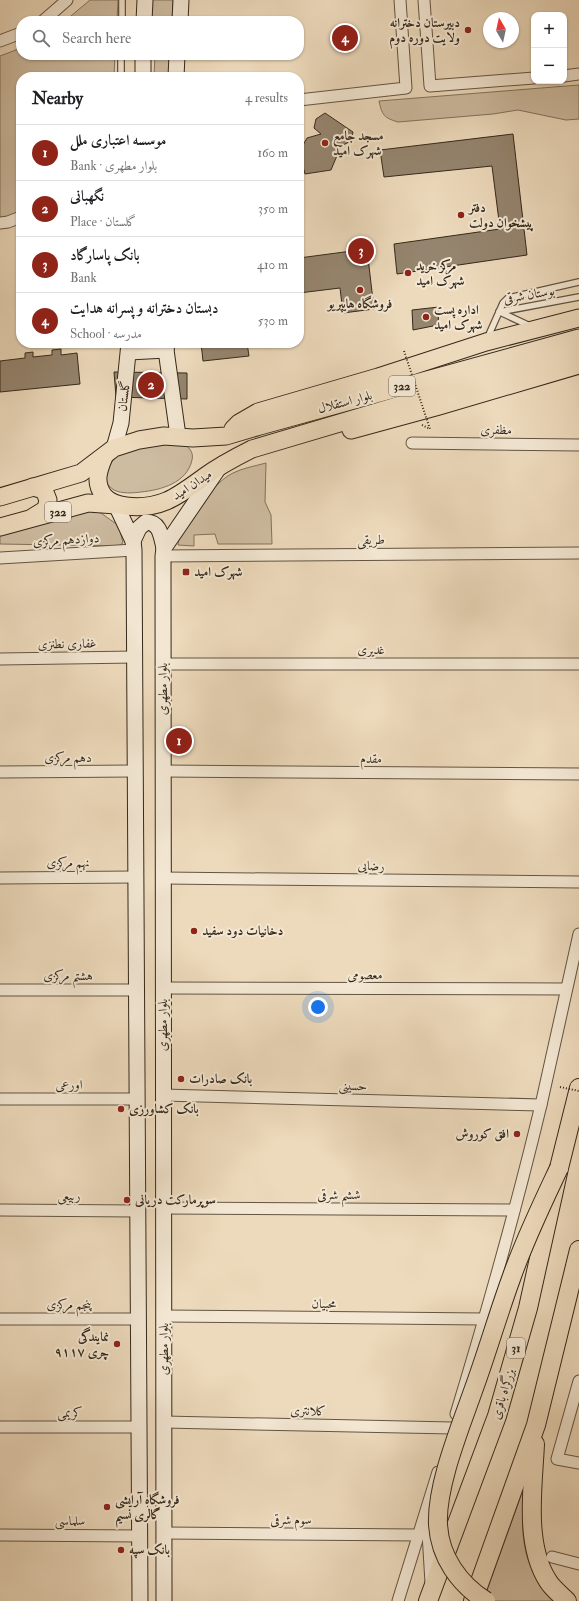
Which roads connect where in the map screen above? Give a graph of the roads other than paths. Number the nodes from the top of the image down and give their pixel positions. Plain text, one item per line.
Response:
1 (67, 0) edge
2 (122, 0) edge
3 (145, 0) edge
4 (181, 0) edge
5 (400, 0) edge
6 (424, 0) edge
7 (49, 16) edge
8 (122, 16) edge
9 (144, 16) edge
10 (180, 16) edge
11 (16, 35) edge
12 (0, 41) edge
13 (121, 60) edge
14 (143, 60) edge
15 (177, 60) edge
16 (121, 72) edge
17 (143, 72) edge
18 (176, 72) edge
19 (579, 74) edge
20 (567, 76) edge
21 (531, 78) edge
22 (304, 99) edge
23 (16, 219) edge
24 (0, 224) edge
25 (579, 282) edge
26 (579, 297) edge
27 (499, 312) junction
28 (579, 318) edge
29 (538, 330) junction
30 (579, 338) edge
31 (486, 342) junction
32 (129, 348) edge
33 (166, 348) edge
34 (579, 352) edge
35 (579, 365) edge
36 (178, 436) junction
37 (226, 436) junction
38 (412, 443) dead end
39 (579, 445) edge
40 (109, 452) junction
41 (234, 458) junction
42 (220, 467) junction
43 (33, 487) junction
44 (0, 497) edge
45 (116, 505) junction
46 (29, 519) junction
47 (0, 527) edge
48 (133, 546) junction
49 (163, 552) junction
50 (579, 553) edge
51 (0, 558) edge
52 (135, 657) junction
53 (0, 659) edge
54 (163, 664) junction
55 (579, 664) edge
56 (136, 771) junction
57 (163, 771) junction
58 (0, 772) edge
59 (579, 774) edge
60 (136, 877) junction
61 (0, 878) edge
62 (163, 878) junction
63 (579, 882) edge
64 (579, 934) edge
65 (163, 988) junction
66 (566, 989) junction
67 (0, 990) edge
68 (137, 990) junction
69 (579, 1088) edge
70 (163, 1094) junction
71 (0, 1099) edge
72 (137, 1099) junction
73 (541, 1105) junction
74 (559, 1168) junction
75 (164, 1208) junction
76 (0, 1210) edge
77 (138, 1210) junction
78 (514, 1210) junction
79 (579, 1250) edge
80 (164, 1316) junction
81 (0, 1319) edge
82 (138, 1319) junction
83 (484, 1319) junction
84 (579, 1380) edge
85 (164, 1422) junction
86 (536, 1425) junction
87 (0, 1427) edge
88 (139, 1427) junction
89 (452, 1428) junction
90 (579, 1463) edge
91 (427, 1505) junction
92 (164, 1534) junction
93 (0, 1535) edge
94 (419, 1535) junction
95 (140, 1536) junction
96 (552, 1557) dead end
97 (579, 1564) edge
98 (430, 1596) edge
99 (140, 1601) edge
100 (164, 1601) edge
101 (398, 1601) edge
102 (473, 1601) edge
103 (486, 1601) edge
104 (567, 1601) edge

1 - 7 street
2 - 8 lane
3 - 9 main road
4 - 10 main road
5 - 22 street
6 - 21 street
11 - 12 street
13 - 16 lane
14 - 17 main road
15 - 18 main road
19 - 20 street
23 - 24 street
25 - 27 lane, بوستان شرقی
26 - 27 lane, بوستان شرقی
27 - 29 lane
27 - 31 lane
28 - 29 main road
29 - 31 main road
30 - 37 main road, بلوار استقلال / 322
31 - 37 main road
32 - 40 main road, گلستان
33 - 36 main road
34 - 41 main road, بلوار استقلال / 322
35 - 41 main road
36 - 37 main road
36 - 40 main road
38 - 39 street, مظفری
40 - 43 main road, 322
40 - 45 main road
41 - 42 main road, میدان امید
42 - 45 main road, میدان امید
42 - 49 main road
43 - 44 main road, 322
43 - 46 main road
45 - 46 main road, 322
45 - 48 main road
46 - 47 main road, 322
48 - 49 main road, بلوار مطهری
48 - 51 street, دوازدهم مرکزی
48 - 52 main road, بلوار مطهری
49 - 50 street, طریقی
49 - 54 main road, بلوار مطهری
52 - 53 street, غفاری نطنزی
52 - 56 main road, بلوار مطهری
54 - 55 street, غدیری
54 - 57 main road, بلوار مطهری
56 - 58 street, دهم مرکزی
56 - 60 main road, بلوار مطهری
57 - 59 street, مقدم
57 - 62 main road, بلوار مطهری
60 - 61 street, نهم مرکزی
60 - 68 main road, بلوار مطهری
62 - 63 street, رضایی
62 - 65 main road, بلوار مطهری
64 - 66 street
65 - 66 street, معصومی
65 - 70 main road, بلوار مطهری
66 - 73 street
67 - 68 street, هشتم مرکزی
68 - 72 main road, بلوار مطهری
69 - 74 highway, بزرگراه باقری / 31
70 - 73 street, حسینی
70 - 75 main road, بلوار مطهری
71 - 72 street, اورعی
72 - 77 main road, بلوار مطهری
73 - 78 street
74 - 98 highway, بزرگراه باقری / 31
74 - 103 highway, bridge
75 - 78 street, ششم شرقی
75 - 80 main road, بلوار مطهری
76 - 77 street, ربیعی
77 - 82 main road, بلوار مطهری
78 - 83 street
79 - 86 highway
80 - 83 street, محبیان
80 - 85 main road, بلوار مطهری
81 - 82 street, پنجم مرکزی
82 - 88 main road, بلوار مطهری
83 - 89 street
84 - 90 street
85 - 89 street, کلانتری
85 - 92 main road, بلوار مطهری
86 - 102 highway
86 - 104 highway
87 - 88 street, کریمی
88 - 95 main road, بلوار مطهری
89 - 91 street
91 - 94 street
91 - 98 street
92 - 94 street, سوم شرقی
92 - 100 main road, بلوار مطهری
93 - 95 street, سلماسی
94 - 101 street
95 - 99 main road, بلوار مطهری
96 - 97 street

